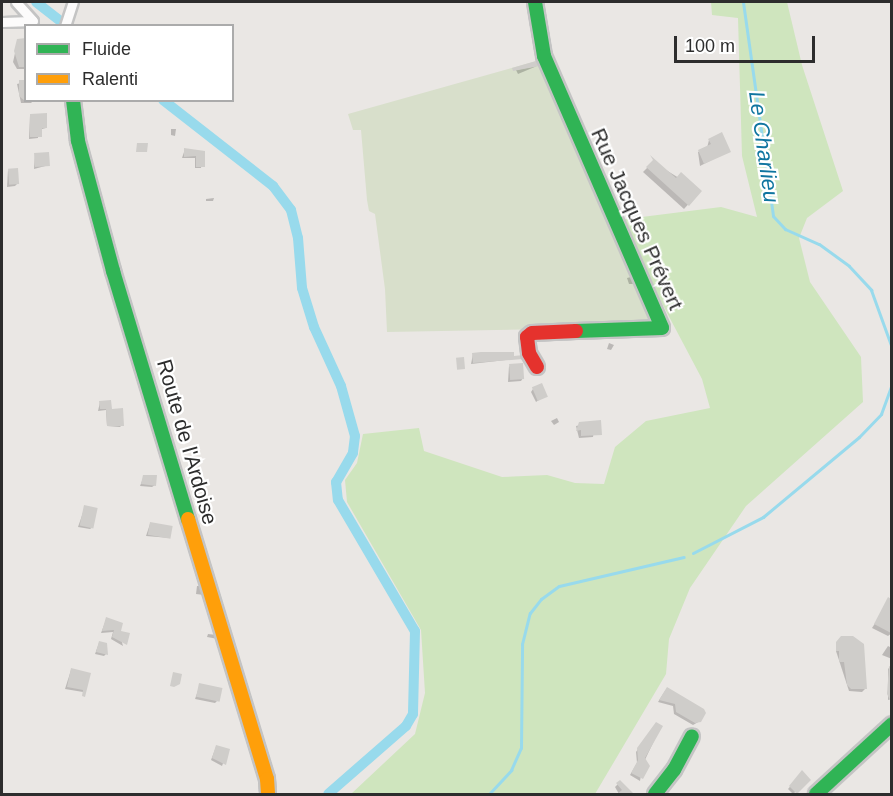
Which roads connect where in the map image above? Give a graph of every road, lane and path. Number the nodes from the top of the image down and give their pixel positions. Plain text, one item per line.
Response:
1 (16, 2) edge
2 (73, 2) edge
3 (536, 2) edge
4 (2, 21) edge
5 (36, 23) edge
6 (66, 24) edge
7 (73, 102) edge
8 (537, 367) dead end
9 (891, 724) edge
10 (692, 736) dead end
11 (657, 793) edge
12 (268, 795) edge
13 (816, 795) edge

1 - 5 street
2 - 6 street
3 - 8 street, Rue Jacques Prévert
4 - 5 street
7 - 12 street, Route de l'Ardoise
9 - 13 street
10 - 11 street

